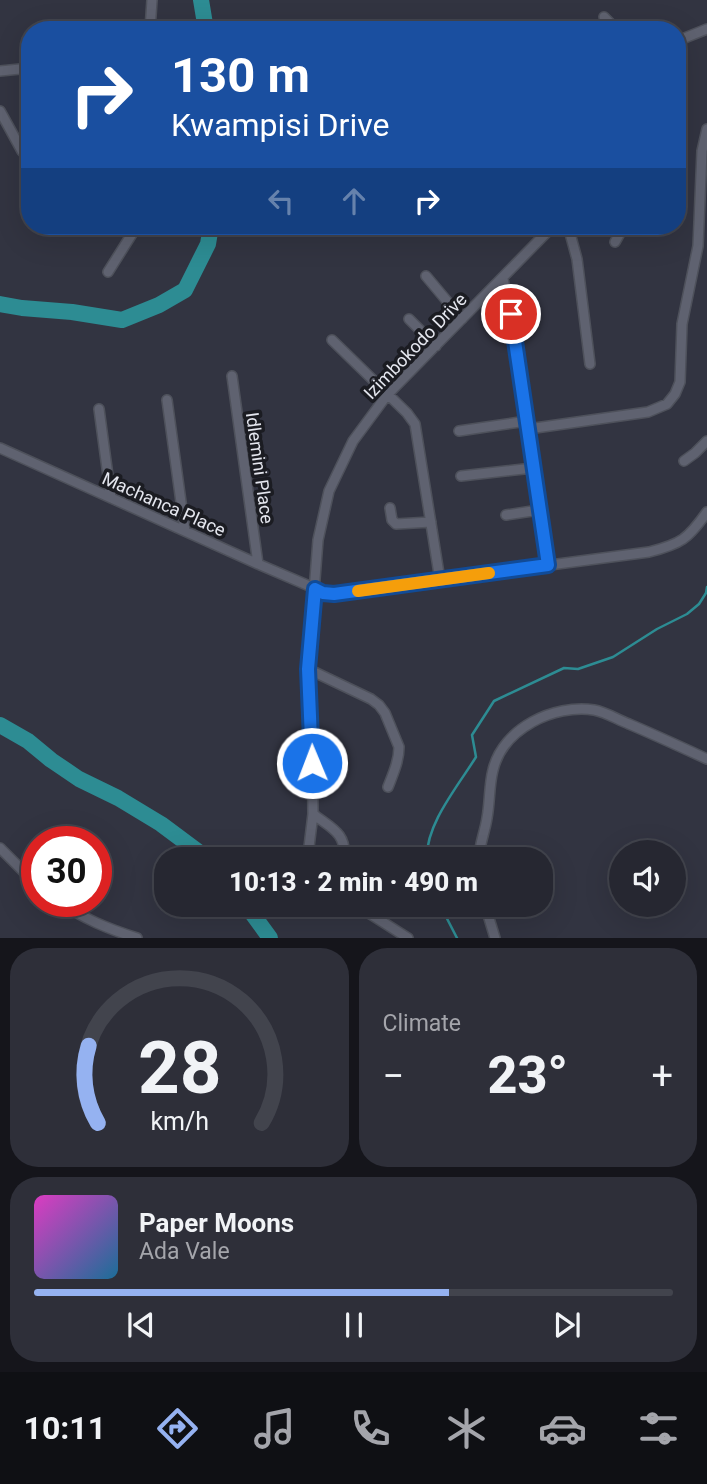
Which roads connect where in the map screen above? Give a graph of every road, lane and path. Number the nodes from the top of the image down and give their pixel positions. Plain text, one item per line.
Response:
1 (152, 0) edge
2 (604, 17) dead end
3 (151, 21) edge
4 (608, 21) edge
5 (707, 29) edge
6 (686, 37) edge
7 (21, 69) edge
8 (0, 71) edge
9 (0, 111) edge
10 (707, 129) edge
11 (21, 149) edge
12 (131, 235) edge
13 (545, 235) edge
14 (571, 235) edge
15 (619, 235) edge
16 (615, 242) dead end
17 (108, 272) dead end
18 (426, 276) dead end
19 (503, 279) junction
20 (409, 319) dead end
21 (462, 319) junction
22 (332, 340) dead end
23 (436, 346) junction
24 (590, 364) dead end
25 (232, 376) dead end
26 (387, 395) junction
27 (167, 400) dead end
28 (99, 410) dead end
29 (528, 425) junction
30 (458, 431) dead end
31 (707, 441) edge
32 (0, 448) edge
33 (684, 461) dead end
34 (533, 468) junction
35 (461, 476) dead end
36 (111, 498) junction
37 (390, 508) dead end
38 (539, 510) junction
39 (707, 512) edge
40 (506, 515) dead end
41 (431, 522) junction
42 (185, 531) junction
43 (258, 564) junction
44 (548, 565) junction
45 (440, 580) junction
46 (315, 589) junction
47 (308, 669) junction
48 (707, 759) edge
49 (388, 787) dead end
50 (313, 814) junction
51 (309, 847) edge
52 (344, 847) edge
53 (480, 847) edge
54 (0, 848) edge
55 (21, 869) edge
56 (83, 917) edge
57 (374, 917) edge
58 (489, 917) edge
59 (137, 938) edge
60 (408, 938) edge
61 (495, 938) edge

1 - 3 street
2 - 4 street
5 - 6 street
7 - 8 street
9 - 11 street
10 - 29 street
12 - 17 street
13 - 19 street, Izimbokodo Drive
14 - 24 street
15 - 16 street
18 - 21 street
19 - 21 street, Izimbokodo Drive
19 - 29 street
20 - 23 street
21 - 23 street, Izimbokodo Drive
22 - 26 street
23 - 26 street, Izimbokodo Drive
25 - 43 street, Idlemini Place
26 - 41 street
26 - 46 street, Izimbokodo Drive
27 - 42 street
28 - 36 street
29 - 30 street
29 - 34 street
31 - 33 street
32 - 36 street, Machanca Place
34 - 35 street
34 - 38 street
36 - 42 street, Machanca Place
37 - 41 street
38 - 40 street
38 - 44 street
39 - 44 street, Machanca Place
41 - 45 street
42 - 43 street, Machanca Place
43 - 46 street, Machanca Place
44 - 45 street, Machanca Place
45 - 46 street, Machanca Place
46 - 47 street, Izimbokodo Drive
47 - 49 street
47 - 50 street, Izimbokodo Drive
48 - 53 street
50 - 51 street, Izimbokodo Drive
50 - 52 street
54 - 55 street
56 - 59 street
57 - 60 street
58 - 61 street

